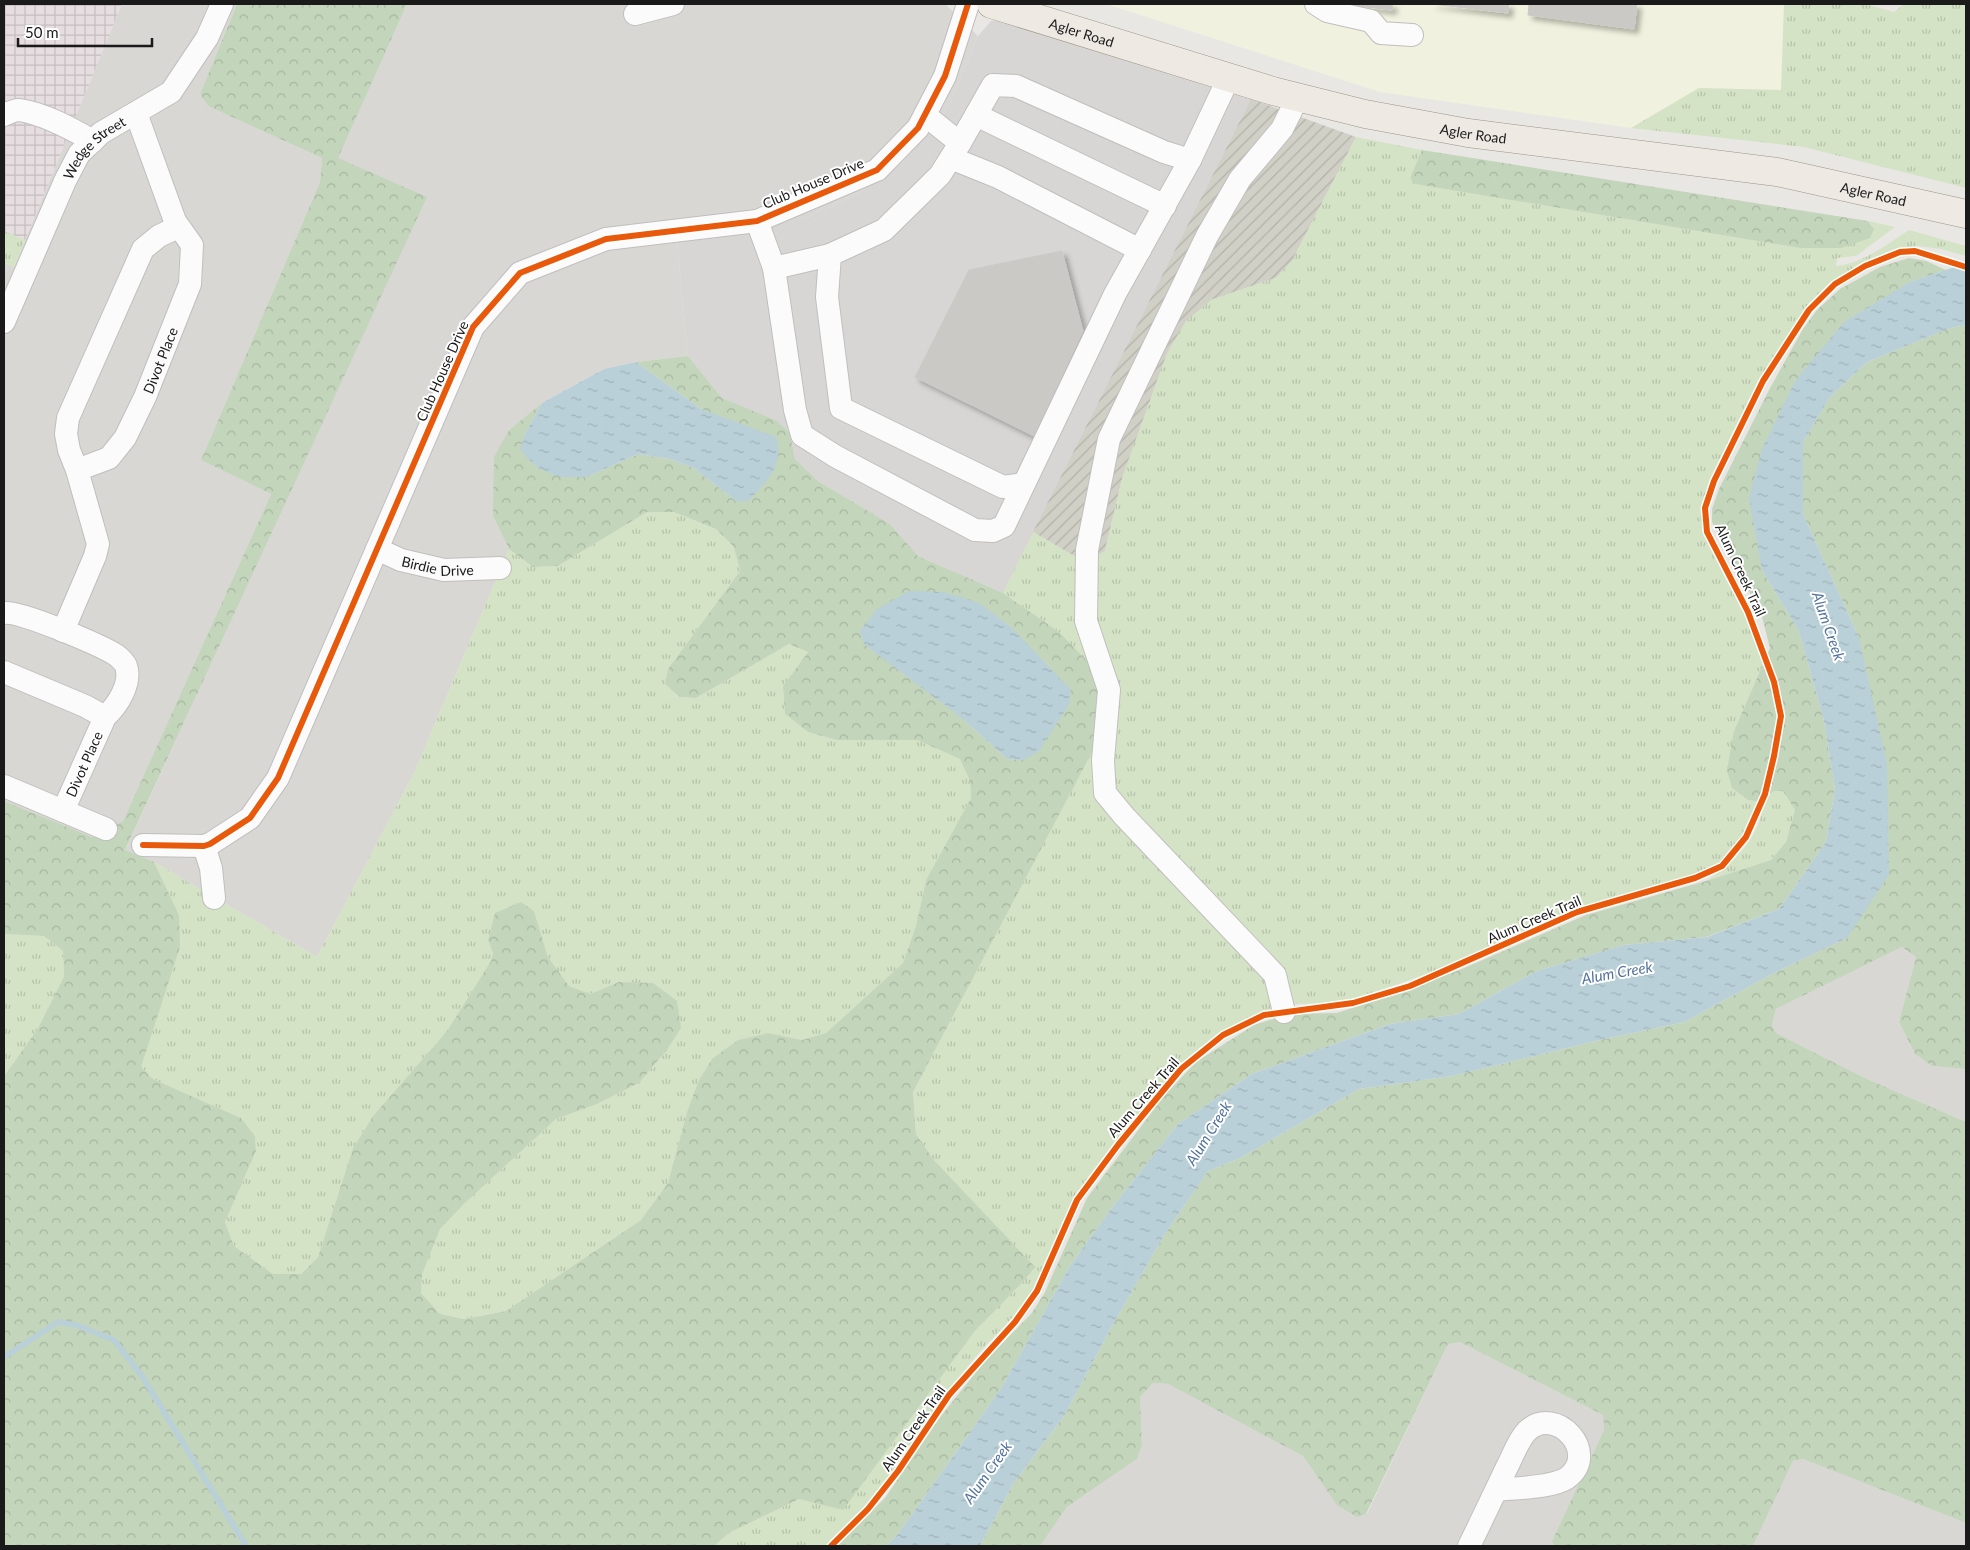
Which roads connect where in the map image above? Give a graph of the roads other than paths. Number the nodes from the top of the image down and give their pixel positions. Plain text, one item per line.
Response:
1 (222, 4) edge
2 (672, 4) edge
3 (968, 4) edge
4 (991, 4) edge
5 (1316, 4) edge
6 (635, 14) dead end
7 (1412, 35) dead end
8 (1228, 77) junction
9 (1298, 97) junction
10 (136, 113) junction
11 (976, 114) junction
12 (4, 115) edge
13 (925, 115) junction
14 (93, 141) junction
15 (956, 151) junction
16 (1190, 160) junction
17 (1164, 206) junction
18 (1966, 214) edge
19 (757, 221) junction
20 (178, 227) junction
21 (1140, 250) junction
22 (830, 255) junction
23 (774, 268) junction
24 (4, 322) edge
25 (78, 470) junction
26 (1023, 484) junction
27 (377, 549) junction
28 (500, 568) dead end
29 (4, 613) edge
30 (62, 631) junction
31 (4, 672) edge
32 (105, 718) junction
33 (4, 786) edge
34 (63, 811) junction
35 (106, 829) dead end
36 (143, 844) dead end
37 (204, 846) junction
38 (214, 898) dead end
39 (1284, 1012) dead end
40 (1496, 1490) dead end
41 (1469, 1546) edge

1 - 10 street, Wedge Street
2 - 6 street
3 - 13 street, Club House Drive
4 - 8 main road, Agler Road
5 - 7 street
8 - 9 main road, Agler Road
8 - 16 street
9 - 18 main road, Agler Road
9 - 39 street
10 - 14 street, Wedge Street
10 - 20 street, Divot Place
11 - 15 street
11 - 16 street
11 - 17 street
12 - 14 street
13 - 15 street
13 - 19 street, Club House Drive
14 - 24 street, Wedge Street
15 - 21 street
15 - 22 street
16 - 17 street
17 - 21 street
19 - 23 street
19 - 27 street, Club House Drive
20 - 25 street
20 - 25 street, Divot Place
21 - 26 street
22 - 23 street
22 - 26 street
23 - 26 street
25 - 30 street
27 - 28 street, Birdie Drive
27 - 37 street, Club House Drive
29 - 30 street, Divot Place
30 - 32 street, Divot Place
31 - 32 street, Divot Place
32 - 34 street, Divot Place
33 - 34 street
34 - 35 street
36 - 37 street
37 - 38 street
40 - 41 street

